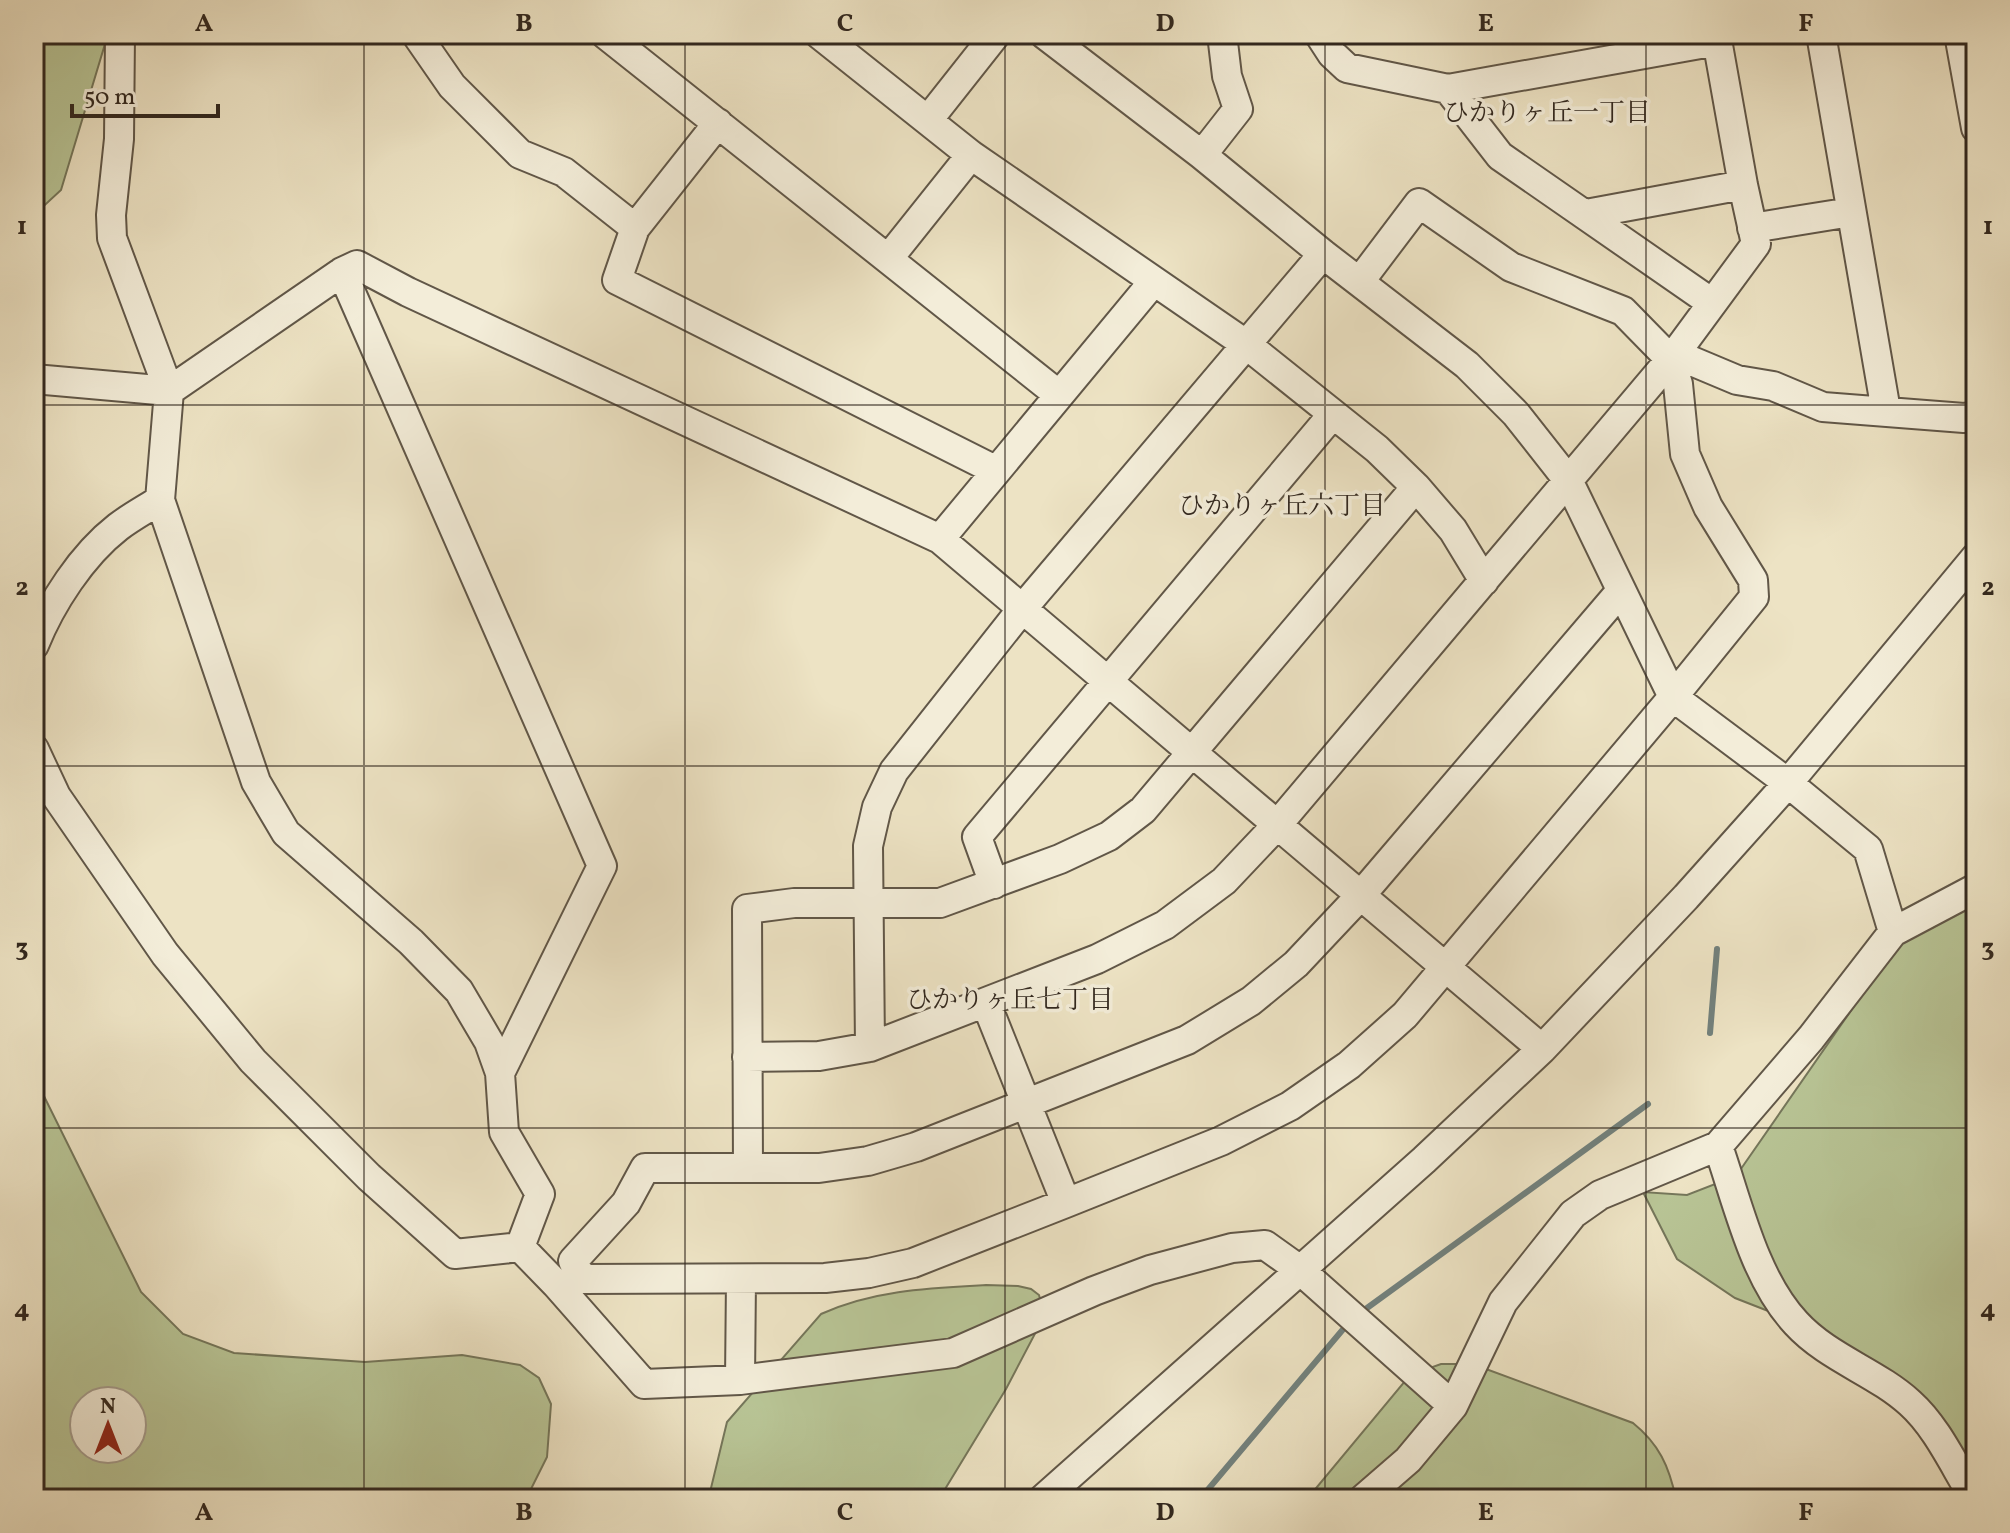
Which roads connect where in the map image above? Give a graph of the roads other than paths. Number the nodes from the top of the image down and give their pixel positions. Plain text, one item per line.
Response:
1 (120, 34) edge
2 (416, 34) edge
3 (605, 34) edge
4 (819, 34) edge
5 (996, 34) edge
6 (1044, 34) edge
7 (1222, 34) edge
8 (1319, 34) edge
9 (1821, 34) edge
10 (1959, 34) edge
11 (1717, 38) edge
12 (1075, 44) edge
13 (1448, 89) junction
14 (928, 120) junction
15 (718, 123) junction
16 (1976, 128) edge
17 (971, 155) junction
18 (1202, 155) junction
19 (1743, 185) junction
20 (1851, 212) junction
21 (1586, 214) junction
22 (635, 228) junction
23 (1752, 228) junction
24 (1323, 254) junction
25 (888, 259) junction
26 (342, 272) junction
27 (1154, 281) junction
28 (1360, 281) junction
29 (1712, 303) junction
30 (1247, 345) junction
31 (1673, 357) junction
32 (34, 379) edge
33 (169, 391) junction
34 (1059, 395) junction
35 (1886, 411) junction
36 (1333, 414) junction
37 (1976, 416) edge
38 (995, 470) junction
39 (1568, 480) junction
40 (1416, 487) junction
41 (160, 500) junction
42 (940, 539) junction
43 (1976, 557) edge
44 (1484, 581) junction
45 (1620, 592) junction
46 (1022, 609) junction
47 (34, 645) edge
48 (1107, 681) junction
49 (1673, 697) junction
50 (34, 749) edge
51 (1193, 752) junction
52 (1788, 783) junction
53 (1278, 824) junction
54 (994, 884) junction
55 (1976, 888) edge
56 (1361, 895) junction
57 (868, 903) junction
58 (1893, 932) junction
59 (1445, 966) junction
60 (986, 1003) junction
61 (870, 1047) junction
62 (1542, 1049) junction
63 (747, 1057) junction
64 (500, 1073) junction
65 (1027, 1103) junction
66 (1718, 1146) junction
67 (748, 1168) junction
68 (1066, 1203) junction
69 (520, 1247) junction
70 (1300, 1270) junction
71 (741, 1279) junction
72 (740, 1380) junction
73 (1453, 1406) junction
74 (1043, 1499) edge
75 (1363, 1499) edge
76 (1975, 1499) edge

1 - 33 street
2 - 22 street
3 - 15 street
4 - 14 street
5 - 14 street
6 - 12 street
7 - 18 street
8 - 13 street
9 - 20 street
10 - 16 street
11 - 13 street
11 - 19 street
12 - 18 street
13 - 21 street
14 - 17 street
15 - 22 street
15 - 25 street
17 - 25 street
17 - 27 street
18 - 24 street
19 - 21 street
19 - 23 street
20 - 23 street
20 - 35 street
21 - 29 street
22 - 38 street
23 - 29 street
24 - 28 street
24 - 30 street
25 - 34 street
26 - 33 street
26 - 42 street
26 - 64 street
27 - 30 street
27 - 34 street
28 - 31 street
28 - 39 street
29 - 31 street
30 - 36 street
30 - 46 street
31 - 35 street
31 - 39 street
31 - 49 street
32 - 33 street
33 - 41 street
34 - 38 street
35 - 37 street
36 - 40 street
36 - 48 street
38 - 42 street
39 - 44 street
39 - 45 street
40 - 44 street
40 - 51 street
41 - 47 street
41 - 64 street
42 - 46 street
43 - 52 street
44 - 53 street
45 - 49 street
45 - 56 street
46 - 48 street
46 - 57 street
48 - 51 street
48 - 54 street
49 - 52 street
49 - 59 street
50 - 69 street
51 - 53 street
51 - 54 street
52 - 58 street
52 - 62 street
53 - 56 street
53 - 60 street
54 - 57 street
55 - 58 street
56 - 59 street
56 - 65 street
57 - 61 street
57 - 63 street
58 - 66 street
59 - 62 street
59 - 68 street
60 - 61 street
60 - 65 street
61 - 63 street
62 - 70 street
63 - 67 street
64 - 69 street
65 - 67 street
65 - 68 street
66 - 73 street
66 - 76 street
67 - 71 street
68 - 71 street
69 - 72 street
70 - 72 street
70 - 73 street
70 - 74 street
71 - 72 street
73 - 75 street

